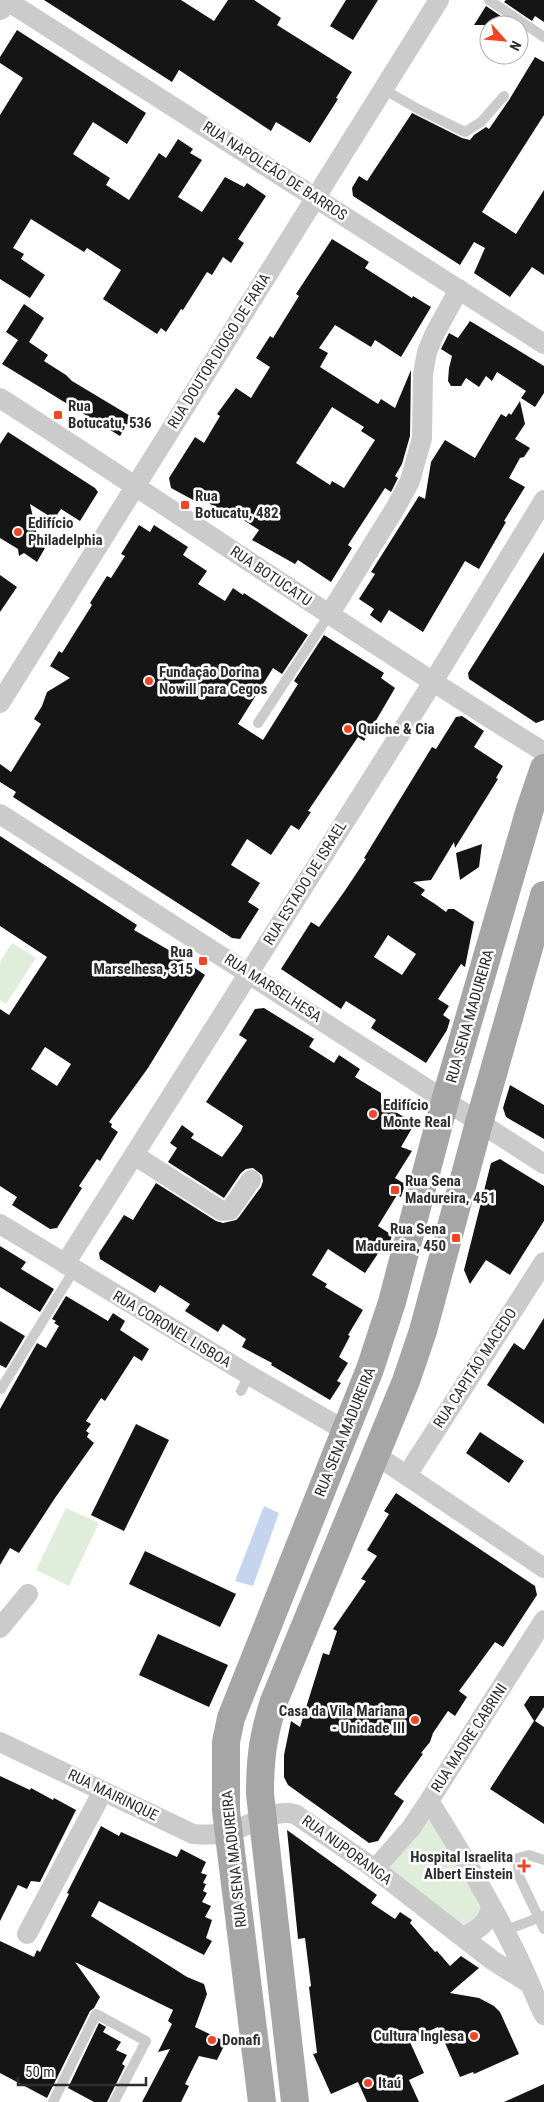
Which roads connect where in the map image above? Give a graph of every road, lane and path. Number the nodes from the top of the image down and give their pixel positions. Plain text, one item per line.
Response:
1 (5, 0) edge
2 (439, 0) edge
3 (489, 0) edge
4 (0, 8) edge
5 (544, 38) edge
6 (383, 89) junction
7 (504, 96) dead end
8 (315, 196) junction
9 (459, 290) junction
10 (544, 344) edge
11 (0, 398) edge
12 (135, 485) junction
13 (544, 500) edge
14 (329, 615) junction
15 (433, 682) junction
16 (0, 703) edge
17 (258, 723) dead end
18 (544, 752) edge
19 (544, 768) edge
20 (0, 814) edge
21 (544, 895) edge
22 (249, 973) junction
23 (444, 1101) junction
24 (479, 1123) junction
25 (134, 1156) junction
26 (544, 1164) edge
27 (251, 1180) dead end
28 (0, 1224) edge
29 (544, 1262) edge
30 (69, 1267) junction
31 (1, 1389) edge
32 (346, 1431) junction
33 (376, 1455) junction
34 (406, 1475) junction
35 (544, 1568) edge
36 (28, 1594) dead end
37 (544, 1620) edge
38 (0, 1628) edge
39 (0, 1742) edge
40 (102, 1790) junction
41 (429, 1801) junction
42 (264, 1817) junction
43 (228, 1832) junction
44 (544, 1860) edge
45 (375, 1869) junction
46 (491, 1906) junction
47 (541, 1916) edge
48 (544, 1929) edge
49 (27, 1934) dead end
50 (506, 1934) junction
51 (462, 1937) junction
52 (527, 1982) junction
53 (544, 2016) edge
54 (52, 2102) edge
55 (114, 2102) edge
56 (262, 2102) edge
57 (295, 2102) edge

1 - 4 street
1 - 8 street, RUA NAPOLEÃO DE BARROS
2 - 6 street, RUA DOUTOR DIOGO DE FARIA
3 - 5 lane
6 - 7 lane
6 - 8 street, RUA DOUTOR DIOGO DE FARIA
8 - 9 street, RUA NAPOLEÃO DE BARROS
8 - 12 street, RUA DOUTOR DIOGO DE FARIA
9 - 10 street, RUA NAPOLEÃO DE BARROS
9 - 14 street
11 - 12 street, RUA BOTUCATU
12 - 14 street, RUA BOTUCATU
12 - 16 street, RUA DOUTOR DIOGO DE FARIA
13 - 15 street, RUA ESTADO DE ISRAEL
14 - 15 street, RUA BOTUCATU
14 - 17 lane
15 - 18 street, RUA BOTUCATU
15 - 22 street, RUA ESTADO DE ISRAEL
19 - 23 main road, RUA SENA MADUREIRA
20 - 22 street, RUA MARSELHESA
21 - 24 main road
22 - 23 street, RUA MARSELHESA
22 - 25 street, RUA ESTADO DE ISRAEL
23 - 24 street, RUA MARSELHESA
23 - 32 main road, RUA SENA MADUREIRA
24 - 26 street, RUA MARSELHESA
24 - 33 main road
25 - 27 street
25 - 30 street, RUA ESTADO DE ISRAEL
28 - 30 street, RUA CORONEL LISBOA
29 - 34 street, RUA CAPITÃO MACEDO
30 - 31 lane
30 - 32 street, RUA CORONEL LISBOA
32 - 43 main road, RUA SENA MADUREIRA
33 - 34 street
33 - 42 main road
34 - 35 street
36 - 38 street
37 - 41 street, RUA MADRE CABRINI
39 - 40 street, RUA MAIRINQUE
40 - 43 street, RUA MAIRINQUE
40 - 49 street
41 - 45 street
41 - 46 street, RUA MADRE CABRINI
42 - 43 street, RUA NUPORANGA
42 - 45 street, RUA NUPORANGA
42 - 57 main road
43 - 56 main road, RUA SENA MADUREIRA
44 - 47 lane
45 - 51 street, RUA NUPORANGA
46 - 50 street, RUA MADRE CABRINI
46 - 51 street
47 - 48 lane
47 - 50 lane
50 - 52 street, RUA MADRE CABRINI
51 - 52 street, RUA NUPORANGA
52 - 53 street, RUA MADRE CABRINI
54 - 55 lane

